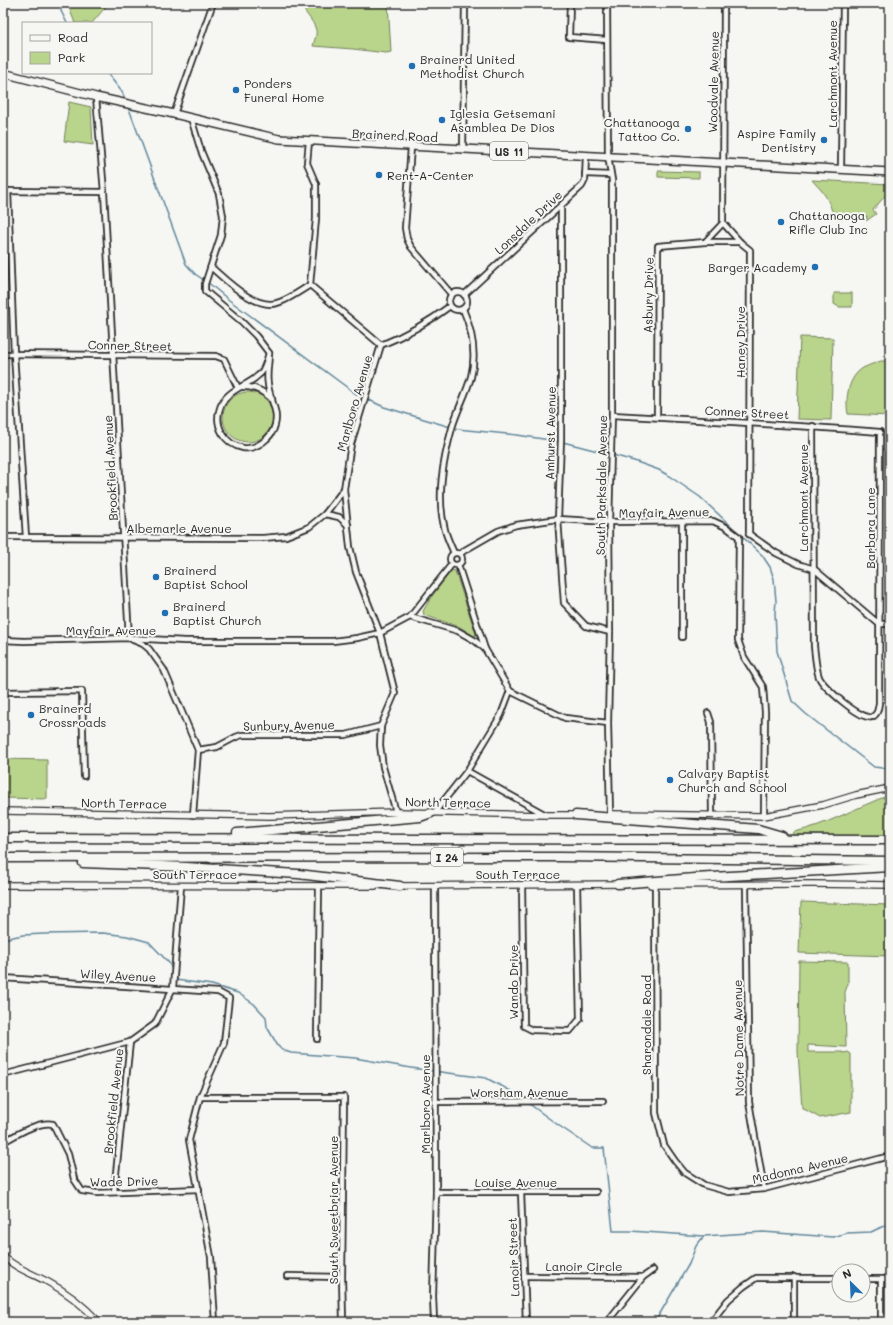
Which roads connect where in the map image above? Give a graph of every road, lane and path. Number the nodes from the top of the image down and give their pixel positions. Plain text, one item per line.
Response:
1 (213, 3) edge
2 (465, 3) edge
3 (570, 3) edge
4 (607, 3) edge
5 (724, 3) edge
6 (843, 3) edge
7 (607, 40) junction
8 (3, 73) edge
9 (96, 97) junction
10 (174, 114) junction
11 (191, 118) junction
12 (309, 141) junction
13 (411, 147) junction
14 (463, 149) junction
15 (586, 155) junction
16 (608, 156) junction
17 (722, 162) junction
18 (841, 169) junction
19 (890, 172) edge
20 (586, 174) junction
21 (611, 174) junction
22 (5, 191) edge
23 (104, 192) junction
24 (560, 206) junction
25 (723, 223) junction
26 (705, 242) junction
27 (740, 242) junction
28 (211, 267) junction
29 (310, 285) junction
30 (464, 294) junction
31 (452, 295) junction
32 (450, 306) junction
33 (463, 309) junction
34 (381, 345) junction
35 (269, 353) junction
36 (3, 354) edge
37 (14, 354) junction
38 (114, 355) junction
39 (240, 387) junction
40 (272, 400) junction
41 (612, 415) junction
42 (657, 417) junction
43 (749, 422) junction
44 (813, 426) junction
45 (880, 432) joint
46 (344, 489) junction
47 (325, 514) junction
48 (558, 519) junction
49 (609, 522) junction
50 (682, 522) junction
51 (348, 525) junction
52 (749, 534) junction
53 (3, 537) edge
54 (740, 537) junction
55 (26, 538) junction
56 (124, 538) junction
57 (454, 553) junction
58 (460, 554) junction
59 (452, 564) junction
60 (458, 565) junction
61 (814, 568) junction
62 (410, 617) junction
63 (879, 624) junction
64 (890, 624) edge
65 (610, 632) junction
66 (380, 633) junction
67 (682, 637) dead end
68 (130, 638) junction
69 (3, 640) edge
70 (485, 649) junction
71 (510, 691) junction
72 (3, 692) edge
73 (708, 713) dead end
74 (608, 723) junction
75 (381, 726) junction
76 (198, 750) junction
77 (467, 771) junction
78 (84, 776) dead end
79 (890, 788) edge
80 (3, 811) edge
81 (396, 812) junction
82 (433, 813) junction
83 (610, 814) junction
84 (193, 815) junction
85 (547, 815) junction
86 (576, 815) junction
87 (712, 815) junction
88 (764, 816) junction
89 (3, 838) edge
90 (186, 838) junction
91 (792, 839) junction
92 (890, 840) edge
93 (3, 858) edge
94 (28, 859) junction
95 (890, 861) edge
96 (890, 867) edge
97 (3, 884) edge
98 (618, 884) junction
99 (577, 885) junction
100 (655, 885) junction
101 (746, 885) junction
102 (890, 885) edge
103 (181, 886) junction
104 (400, 886) junction
105 (435, 886) junction
106 (522, 886) junction
107 (319, 887) junction
108 (3, 978) edge
109 (173, 988) junction
110 (317, 1039) dead end
111 (130, 1042) junction
112 (3, 1075) edge
113 (200, 1097) junction
114 (603, 1101) dead end
115 (436, 1102) junction
116 (3, 1142) edge
117 (890, 1156) edge
118 (675, 1161) joint
119 (199, 1189) junction
120 (764, 1189) junction
121 (114, 1192) junction
122 (436, 1192) junction
123 (521, 1192) junction
124 (596, 1192) dead end
125 (3, 1256) edge
126 (654, 1270) dead end
127 (287, 1276) dead end
128 (342, 1276) junction
129 (524, 1276) junction
130 (643, 1277) junction
131 (794, 1278) junction
132 (831, 1278) edge
133 (871, 1279) edge
134 (881, 1279) junction
135 (890, 1279) edge
136 (99, 1322) edge
137 (215, 1322) edge
138 (343, 1322) edge
139 (434, 1322) edge
140 (526, 1322) edge
141 (607, 1322) edge
142 (713, 1322) edge
143 (794, 1322) edge
144 (881, 1322) edge

1 - 10 street
2 - 14 street
3 - 7 street
4 - 7 street, South Parksdale Avenue
5 - 17 street, Woodvale Avenue
6 - 18 street, Larchmont Avenue
7 - 16 street, South Parksdale Avenue
8 - 9 main road, Brainerd Road / US 11
9 - 10 main road, Brainerd Road / US 11
9 - 23 street, Brookfield Avenue
10 - 11 main road, Brainerd Road / US 11
11 - 12 main road, Brainerd Road / US 11
11 - 28 street
12 - 13 main road, Brainerd Road / US 11
12 - 29 street
13 - 14 main road, Brainerd Road / US 11
13 - 31 street
14 - 15 main road, Brainerd Road / US 11
15 - 16 main road, Brainerd Road / US 11
15 - 20 street, Lonsdale Drive
16 - 17 main road, Brainerd Road / US 11
16 - 21 street, South Parksdale Avenue
17 - 18 main road, Brainerd Road / US 11
17 - 25 street
18 - 19 main road, Brainerd Road / US 11
20 - 21 street
20 - 24 street, Lonsdale Drive
21 - 41 street, South Parksdale Avenue
22 - 23 street
22 - 37 street
23 - 38 street, Brookfield Avenue
24 - 30 street, Lonsdale Drive
24 - 48 street, Amhurst Avenue
25 - 26 street
25 - 27 street, Haney Drive
26 - 27 street
26 - 42 street, Asbury Drive
27 - 43 street, Haney Drive
28 - 29 street
28 - 35 street
29 - 34 street, Marlboro Avenue
30 - 31 street
30 - 33 street
31 - 32 street
32 - 33 street
32 - 34 street
33 - 57 street
34 - 46 street, Marlboro Avenue
35 - 39 street
35 - 40 street
36 - 37 street, Conner Street
37 - 38 street, Conner Street
37 - 55 street
38 - 39 street, Conner Street
38 - 56 street, Brookfield Avenue
39 - 40 street
39 - 40 street
41 - 42 street, Conner Street
41 - 49 street, South Parksdale Avenue
42 - 43 street, Conner Street
43 - 44 street, Conner Street
43 - 52 street, Haney Drive
44 - 45 street, Conner Street
44 - 61 street, Larchmont Avenue
45 - 63 street, Barbara Lane
46 - 47 street, Marlboro Avenue
46 - 51 street, Marlboro Avenue
47 - 51 street
47 - 56 street, Albemarle Avenue
48 - 49 street, Mayfair Avenue
48 - 58 street, Mayfair Avenue
48 - 65 street, Amhurst Avenue
49 - 50 street, Mayfair Avenue
49 - 65 street, South Parksdale Avenue
50 - 54 street, Mayfair Avenue
50 - 67 street
51 - 66 street, Marlboro Avenue
52 - 54 street
52 - 61 street
53 - 55 street, Albemarle Avenue
54 - 88 street
55 - 56 street, Albemarle Avenue
56 - 68 street, Brookfield Avenue
57 - 58 street
57 - 59 street
58 - 60 street
59 - 60 street
59 - 62 street, Mayfair Avenue
60 - 70 street
61 - 63 street
61 - 63 street, Larchmont Avenue
62 - 66 street, Mayfair Avenue
62 - 70 street
63 - 64 street
65 - 74 street, South Parksdale Avenue
66 - 68 street, Mayfair Avenue
66 - 75 street, Marlboro Avenue
68 - 69 street, Mayfair Avenue
68 - 76 street
70 - 71 street
71 - 74 street
71 - 77 street
72 - 78 street
73 - 87 street
74 - 83 street, South Parksdale Avenue
75 - 76 street, Sunbury Avenue
75 - 81 street, Marlboro Avenue
76 - 84 street
77 - 82 street
77 - 85 street
79 - 88 street, North Terrace
80 - 84 street, North Terrace
81 - 82 street, North Terrace
81 - 84 street, North Terrace
82 - 85 street, North Terrace
82 - 90 highway
83 - 86 street, North Terrace
83 - 87 street, North Terrace
85 - 86 street, North Terrace
86 - 91 highway
87 - 88 street, North Terrace
89 - 90 highway, I 24
90 - 91 highway, I 24
91 - 92 highway, I 24
93 - 94 highway, I 24
94 - 95 highway, I 24
94 - 104 highway
96 - 98 highway
97 - 103 street, South Terrace
98 - 99 street, South Terrace
98 - 100 street, South Terrace
99 - 106 street, South Terrace
99 - 106 street, Wando Drive
100 - 101 street, South Terrace
100 - 118 street, Sharondale Road
101 - 102 street, South Terrace
101 - 120 street, Notre Dame Avenue
103 - 107 street, South Terrace
103 - 109 street, Brookfield Avenue
104 - 105 street, South Terrace
104 - 107 street, South Terrace
105 - 106 street, South Terrace
105 - 115 street, Marlboro Avenue
107 - 110 street
108 - 109 street, Wiley Avenue
109 - 111 street, Brookfield Avenue
109 - 113 street, Wiley Avenue
111 - 112 street
111 - 121 street, Brookfield Avenue
113 - 119 street
113 - 128 street, South Sweetbriar Avenue
114 - 115 street, Worsham Avenue
115 - 122 street, Marlboro Avenue
116 - 121 street, Wade Drive
117 - 120 street, Madonna Avenue
118 - 120 street, Madonna Avenue
119 - 121 street, Wade Drive
119 - 137 street
122 - 123 street, Louise Avenue
122 - 139 street, Marlboro Avenue
123 - 124 street, Louise Avenue
123 - 129 street, Lanoir Street
125 - 136 street
126 - 130 street
127 - 128 street
128 - 138 street, South Sweetbriar Avenue
129 - 130 street, Lanoir Circle
129 - 140 street, Lanoir Street
130 - 141 street
131 - 132 street
131 - 142 street
131 - 143 street
133 - 134 street
134 - 135 street
134 - 144 street

